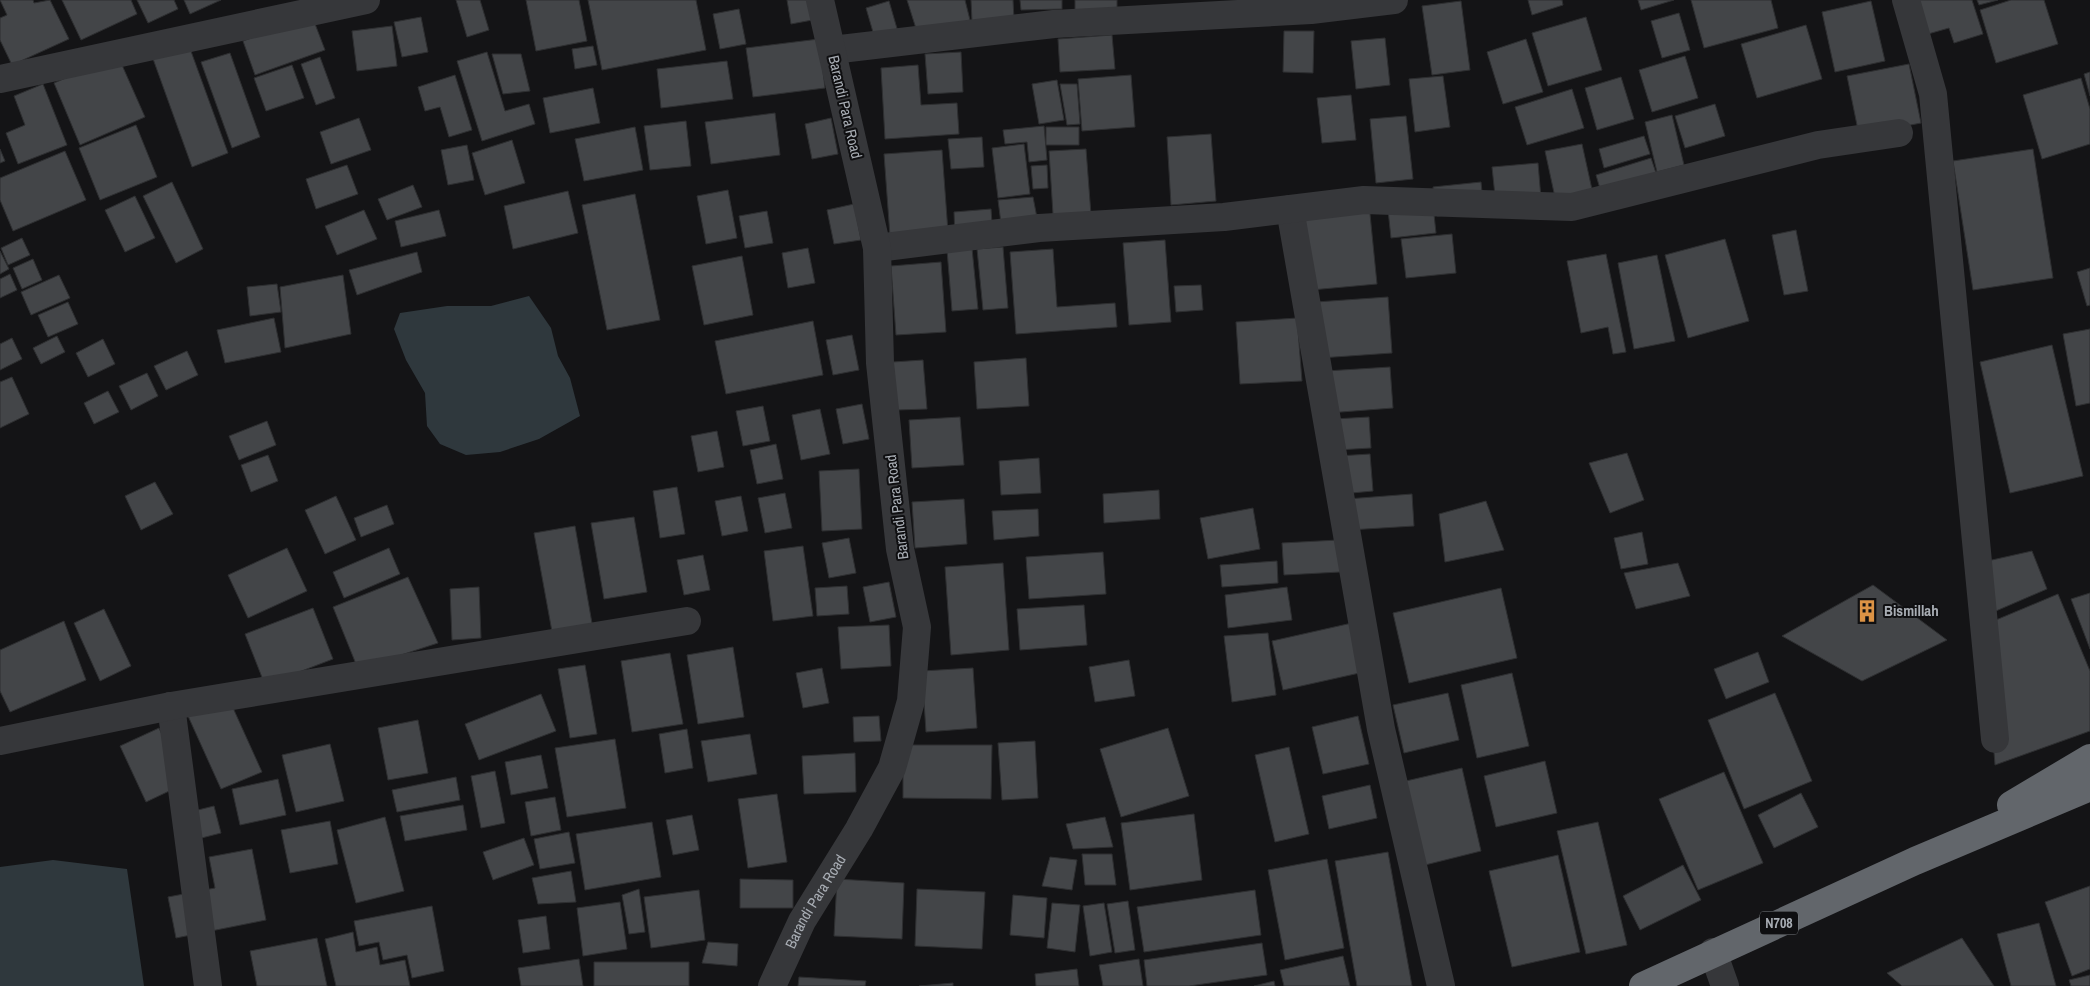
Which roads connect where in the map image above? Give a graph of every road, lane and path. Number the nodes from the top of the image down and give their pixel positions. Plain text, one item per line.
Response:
1 (366, 0) edge
2 (820, 0) edge
3 (1394, 0) edge
4 (1906, 0) edge
5 (832, 50) junction
6 (0, 79) edge
7 (1899, 133) dead end
8 (1290, 209) junction
9 (878, 248) junction
10 (688, 622) dead end
11 (171, 706) junction
12 (1995, 738) dead end
13 (0, 741) edge
14 (2090, 758) edge
15 (2090, 787) edge
16 (1915, 861) junction
17 (1713, 952) junction
18 (208, 986) edge
19 (772, 986) edge
20 (1441, 986) edge
21 (1643, 986) edge
22 (1725, 986) edge

1 - 6 street
2 - 5 street, Barandi Para Road
3 - 5 street
4 - 12 street
5 - 9 street, Barandi Para Road
7 - 8 street
8 - 9 street
8 - 20 street
9 - 19 street, Barandi Para Road
10 - 11 street
11 - 13 street
11 - 18 street
14 - 16 highway, N708
15 - 16 highway, N708
16 - 17 highway, N708
17 - 21 highway, N708
17 - 22 street

